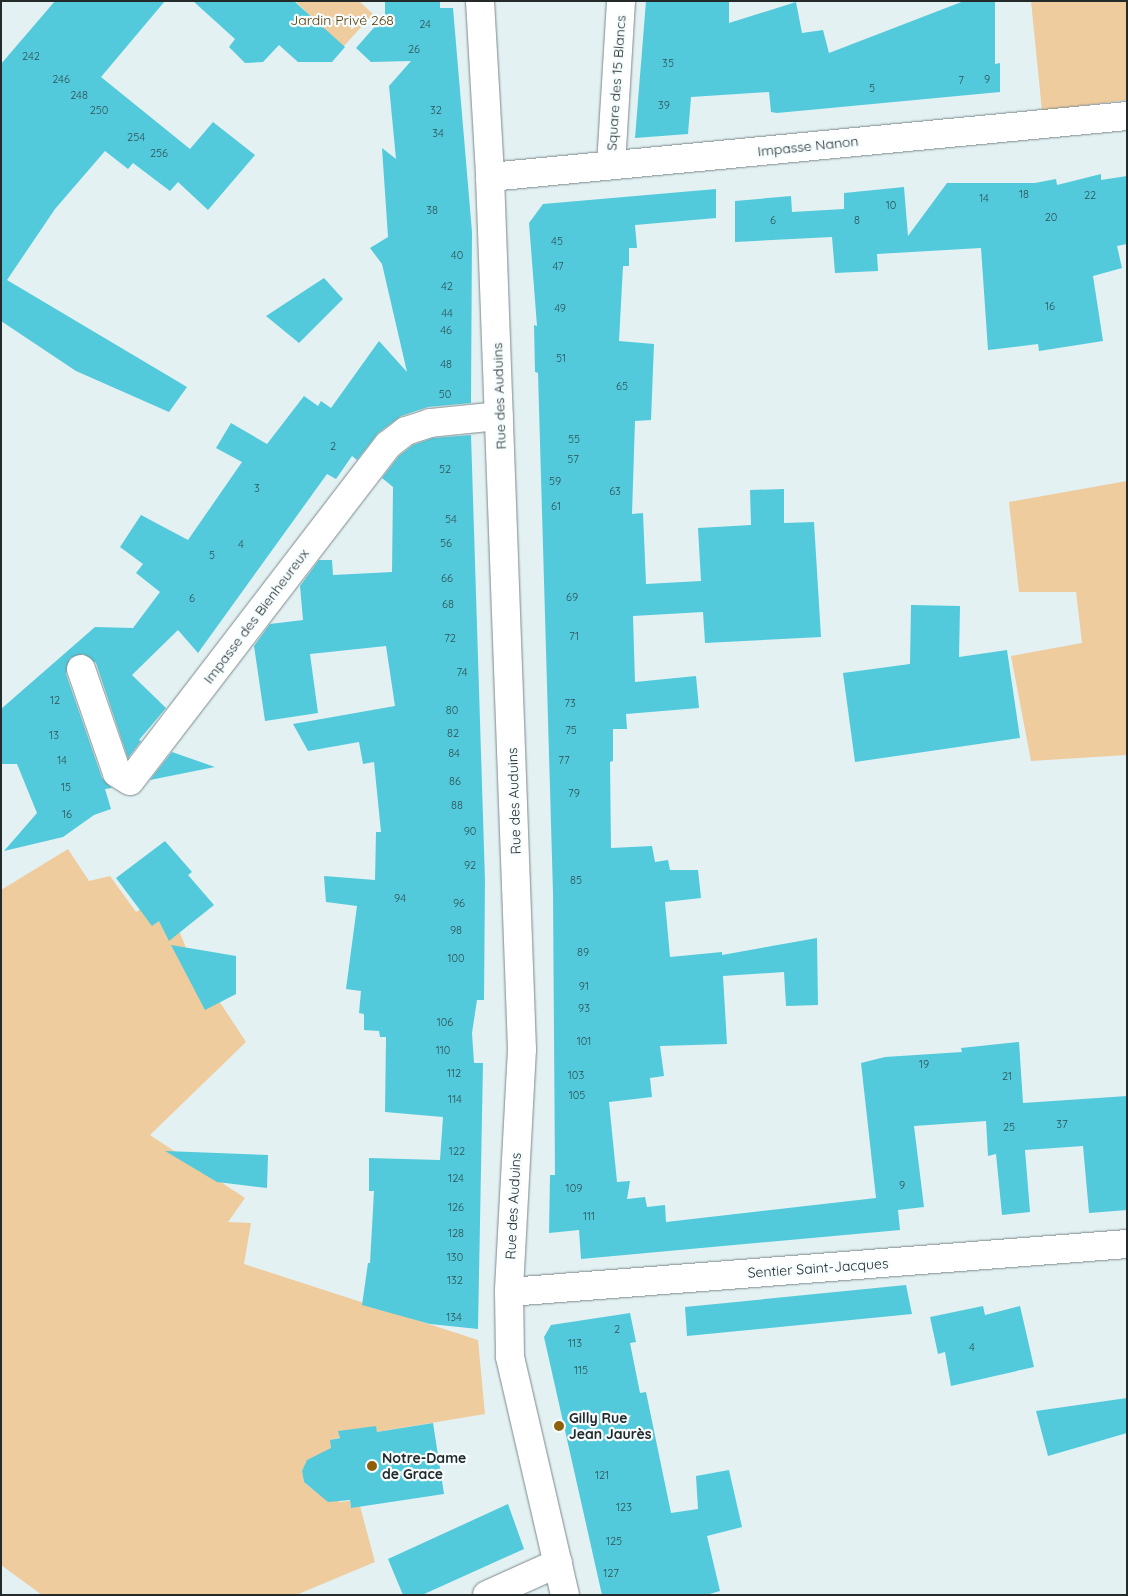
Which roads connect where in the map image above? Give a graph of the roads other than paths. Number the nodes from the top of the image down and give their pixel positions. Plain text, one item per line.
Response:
1 (480, 1) edge
2 (621, 1) edge
3 (1127, 116) edge
4 (611, 165) junction
5 (490, 177) junction
6 (499, 416) junction
7 (81, 669) dead end
8 (1127, 1244) edge
9 (509, 1292) junction
10 (558, 1563) junction
11 (487, 1595) edge
12 (564, 1595) edge

1 - 5 street, Rue des Auduins
2 - 4 street, Square des 15 Blancs
3 - 4 street, Impasse Nanon
4 - 5 street, Impasse Nanon
5 - 6 street, Rue des Auduins
6 - 7 street, Impasse des Bienheureux
6 - 9 street, Rue des Auduins
8 - 9 street, Sentier Saint-Jacques
9 - 10 street, Rue des Auduins
10 - 11 street
10 - 12 street, Rue des Auduins

